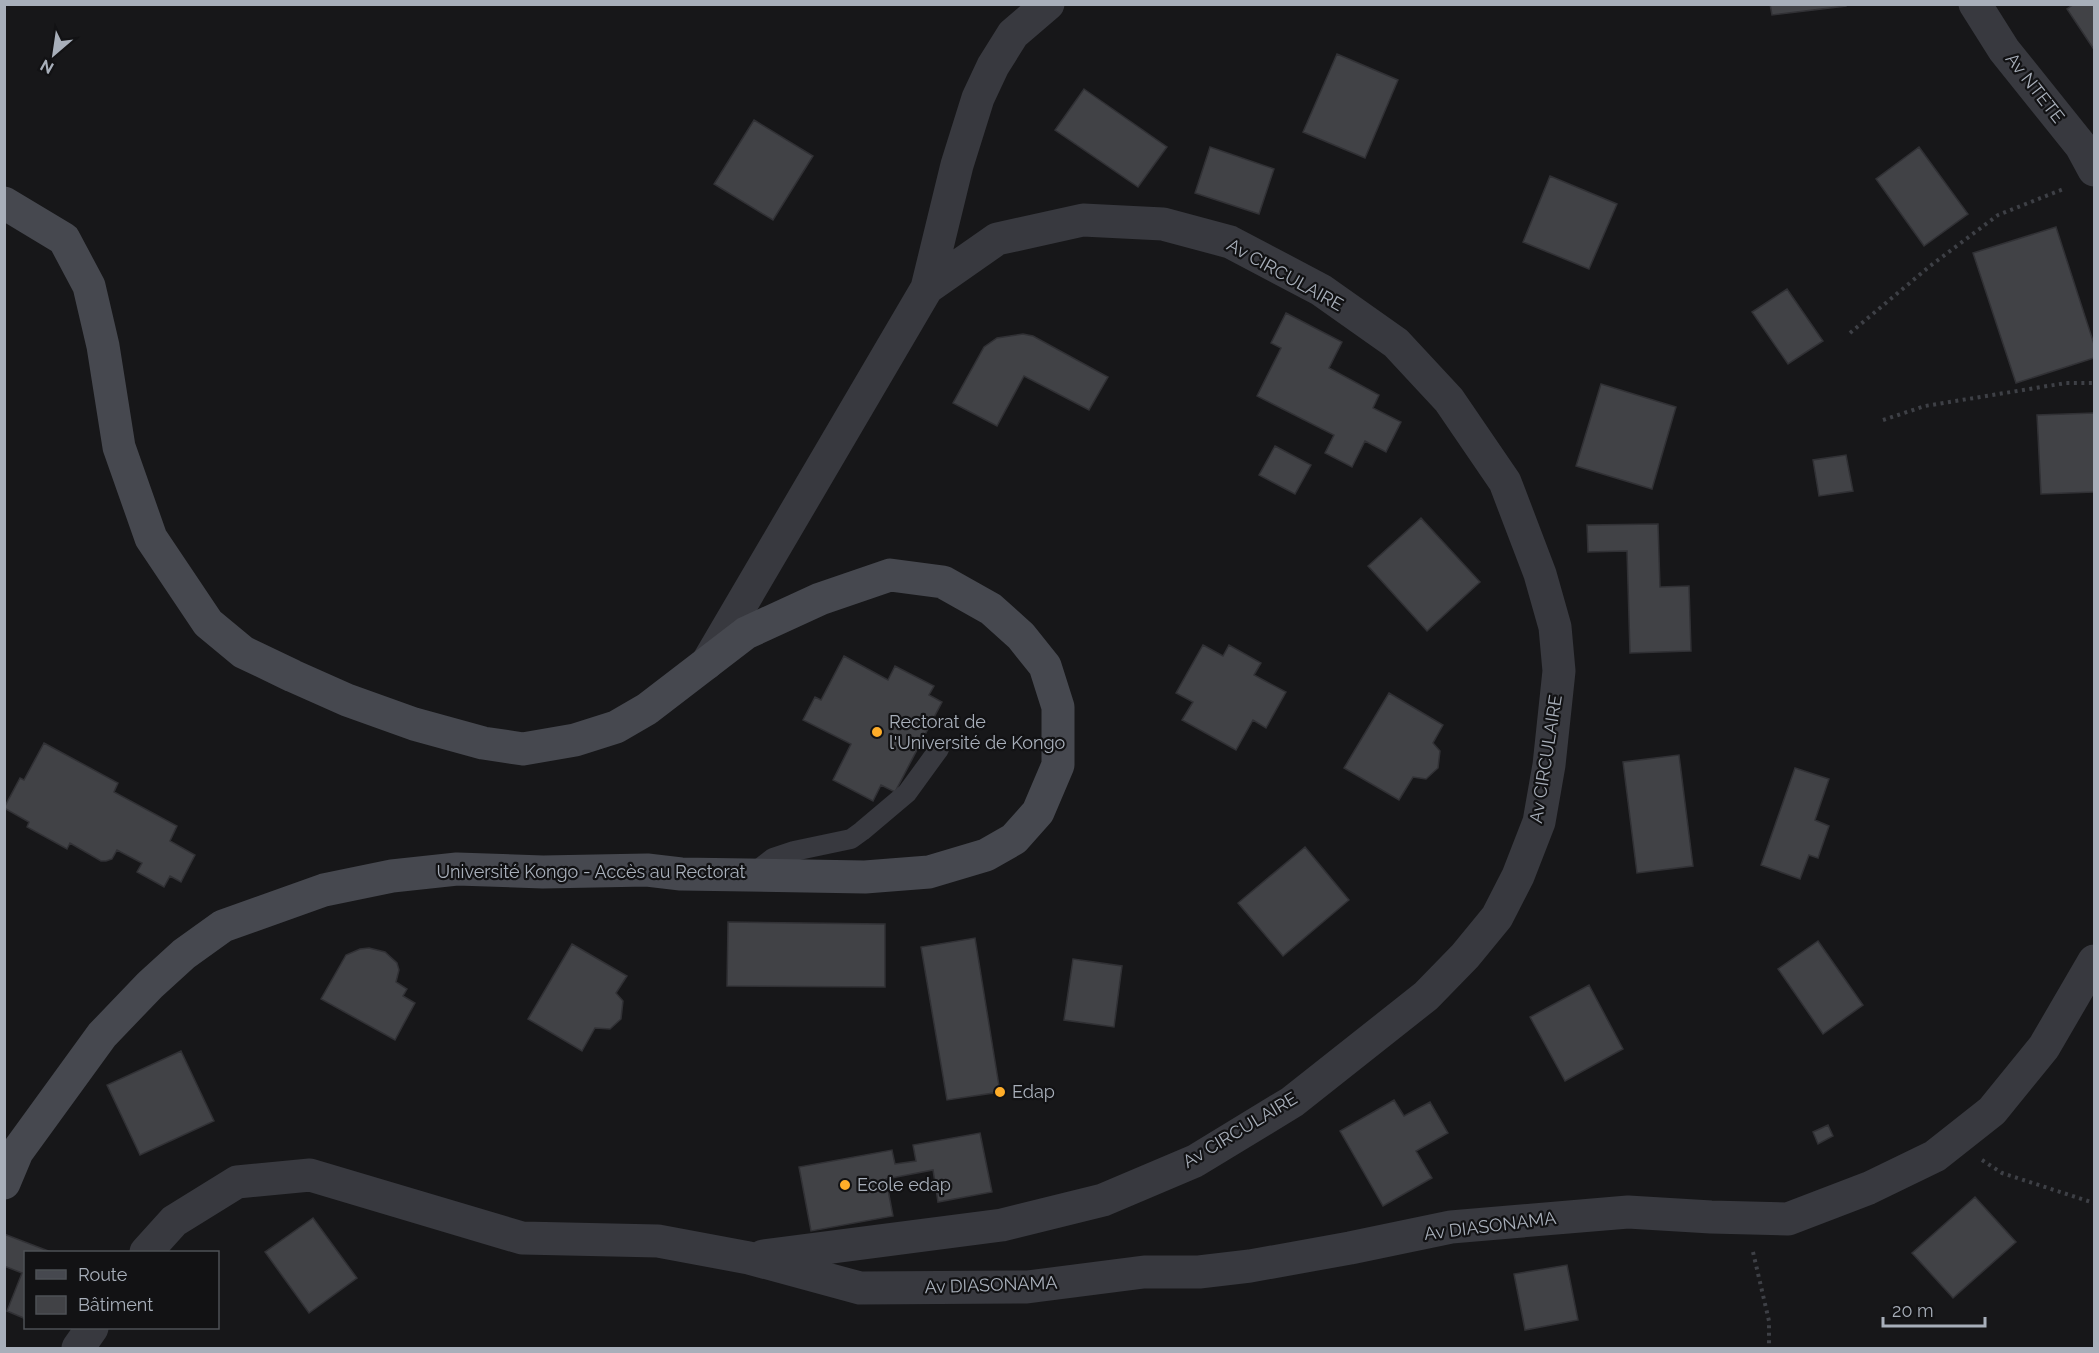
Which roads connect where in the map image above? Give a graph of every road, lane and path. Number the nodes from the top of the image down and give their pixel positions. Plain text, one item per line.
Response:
1 (1048, 4) edge
2 (1975, 4) edge
3 (2084, 178) edge
4 (4, 203) edge
5 (927, 288) junction
6 (1850, 333) dead end
7 (2094, 383) edge
8 (1883, 420) dead end
9 (706, 665) junction
10 (939, 749) dead end
11 (751, 875) junction
12 (2094, 961) edge
13 (1953, 1142) junction
14 (4, 1183) edge
15 (2094, 1203) edge
16 (1743, 1218) junction
17 (147, 1251) edge
18 (749, 1258) junction
19 (91, 1329) edge
20 (78, 1348) edge
21 (1769, 1348) edge

1 - 5 street
2 - 3 street, Av NTETE
3 - 6 path
4 - 9 street
5 - 9 street
5 - 18 street, Av CIRCULAIRE
7 - 8 path
9 - 11 street
10 - 11 lane, Université Kongo - Accès au Rectorat
11 - 14 street, Université Kongo - Accès au Rectorat
12 - 13 street, Av DIASONAMA
13 - 15 path
13 - 16 street, Av DIASONAMA
16 - 18 street, Av DIASONAMA
16 - 21 path
17 - 18 street
19 - 20 street

